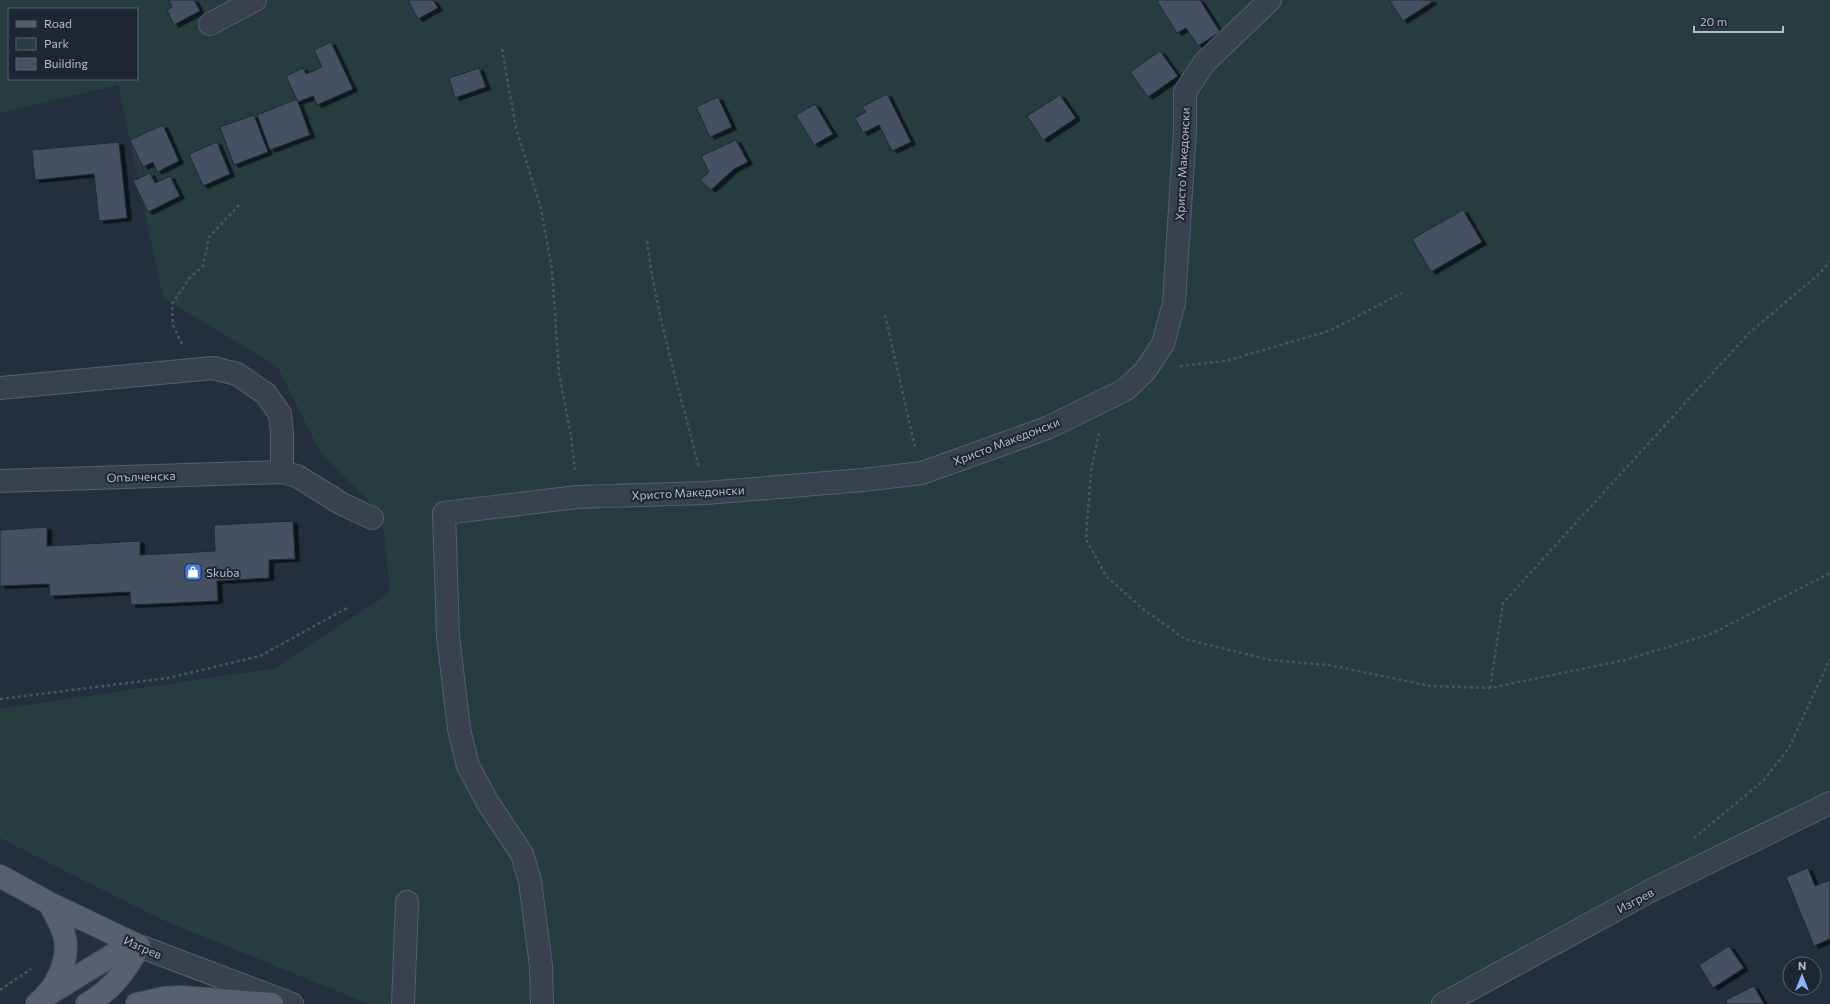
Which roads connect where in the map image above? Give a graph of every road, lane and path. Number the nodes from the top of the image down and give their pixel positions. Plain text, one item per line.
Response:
1 (255, 0) edge
2 (1270, 0) edge
3 (210, 24) dead end
4 (502, 49) dead end
5 (241, 203) dead end
6 (647, 241) dead end
7 (1830, 262) edge
8 (1402, 293) dead end
9 (885, 315) dead end
10 (213, 368) junction
11 (1145, 371) junction
12 (0, 388) edge
13 (1107, 399) junction
14 (282, 472) junction
15 (922, 473) junction
16 (0, 481) edge
17 (706, 493) junction
18 (577, 497) junction
19 (372, 518) dead end
20 (1830, 573) edge
21 (347, 608) dead end
22 (1830, 659) edge
23 (1490, 688) junction
24 (0, 700) edge
25 (1830, 803) edge
26 (1694, 839) dead end
27 (0, 876) edge
28 (407, 902) dead end
29 (49, 903) junction
30 (135, 944) junction
31 (36, 965) dead end
32 (0, 990) edge
33 (42, 1000) edge
34 (87, 1004) edge
35 (137, 1004) edge
36 (272, 1004) edge
37 (292, 1004) edge
38 (403, 1004) edge
39 (542, 1004) edge
40 (1443, 1004) edge

1 - 3 street
2 - 11 street, Христо Македонски
4 - 18 path
5 - 10 path
6 - 17 path
7 - 23 path
8 - 11 path
9 - 15 path
10 - 12 street
10 - 14 street
11 - 13 street, Христо Македонски
13 - 15 street, Христо Македонски
13 - 23 path
14 - 16 street, Опълченска
14 - 19 street
15 - 17 street, Христо Македонски
17 - 18 street, Христо Македонски
18 - 39 street, Христо Македонски
20 - 23 path
21 - 24 path
22 - 26 path
25 - 40 street, Изгрев
27 - 29 main road, Изгрев
28 - 38 street
29 - 30 main road, Изгрев
29 - 33 main road
30 - 33 main road
30 - 34 main road
30 - 37 street, Изгрев
31 - 32 path
35 - 36 main road

